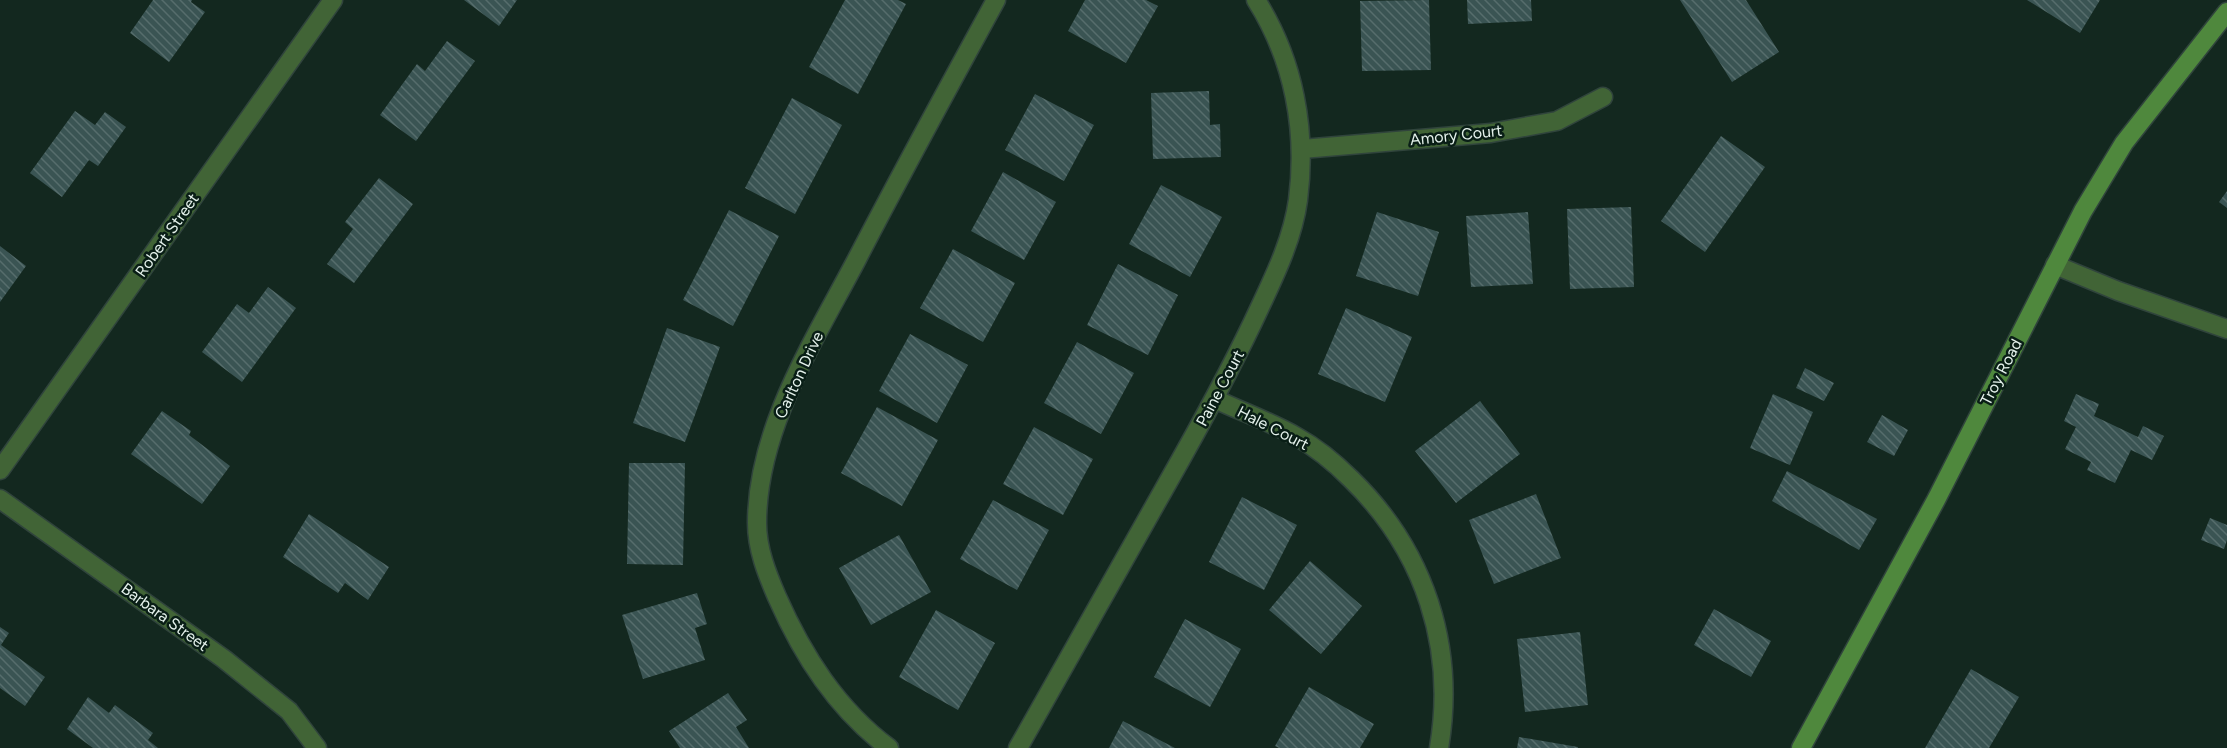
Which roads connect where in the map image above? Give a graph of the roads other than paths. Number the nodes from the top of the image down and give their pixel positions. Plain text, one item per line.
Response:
1 (333, 0) edge
2 (996, 0) edge
3 (1256, 0) edge
4 (2227, 12) edge
5 (1603, 97) dead end
6 (1302, 149) junction
7 (2055, 266) junction
8 (2227, 329) edge
9 (1215, 399) junction
10 (0, 470) edge
11 (0, 499) edge
12 (317, 748) edge
13 (889, 748) edge
14 (1018, 748) edge
15 (1439, 748) edge
16 (1801, 748) edge

1 - 10 street, Robert Street
2 - 13 street, Carlton Drive
3 - 6 street, Paine Court
4 - 7 street, Troy Road
5 - 6 street, Amory Court
6 - 9 street, Paine Court
7 - 8 street
7 - 16 street, Troy Road
9 - 14 street, Paine Court
9 - 15 street, Hale Court
11 - 12 street, Barbara Street

